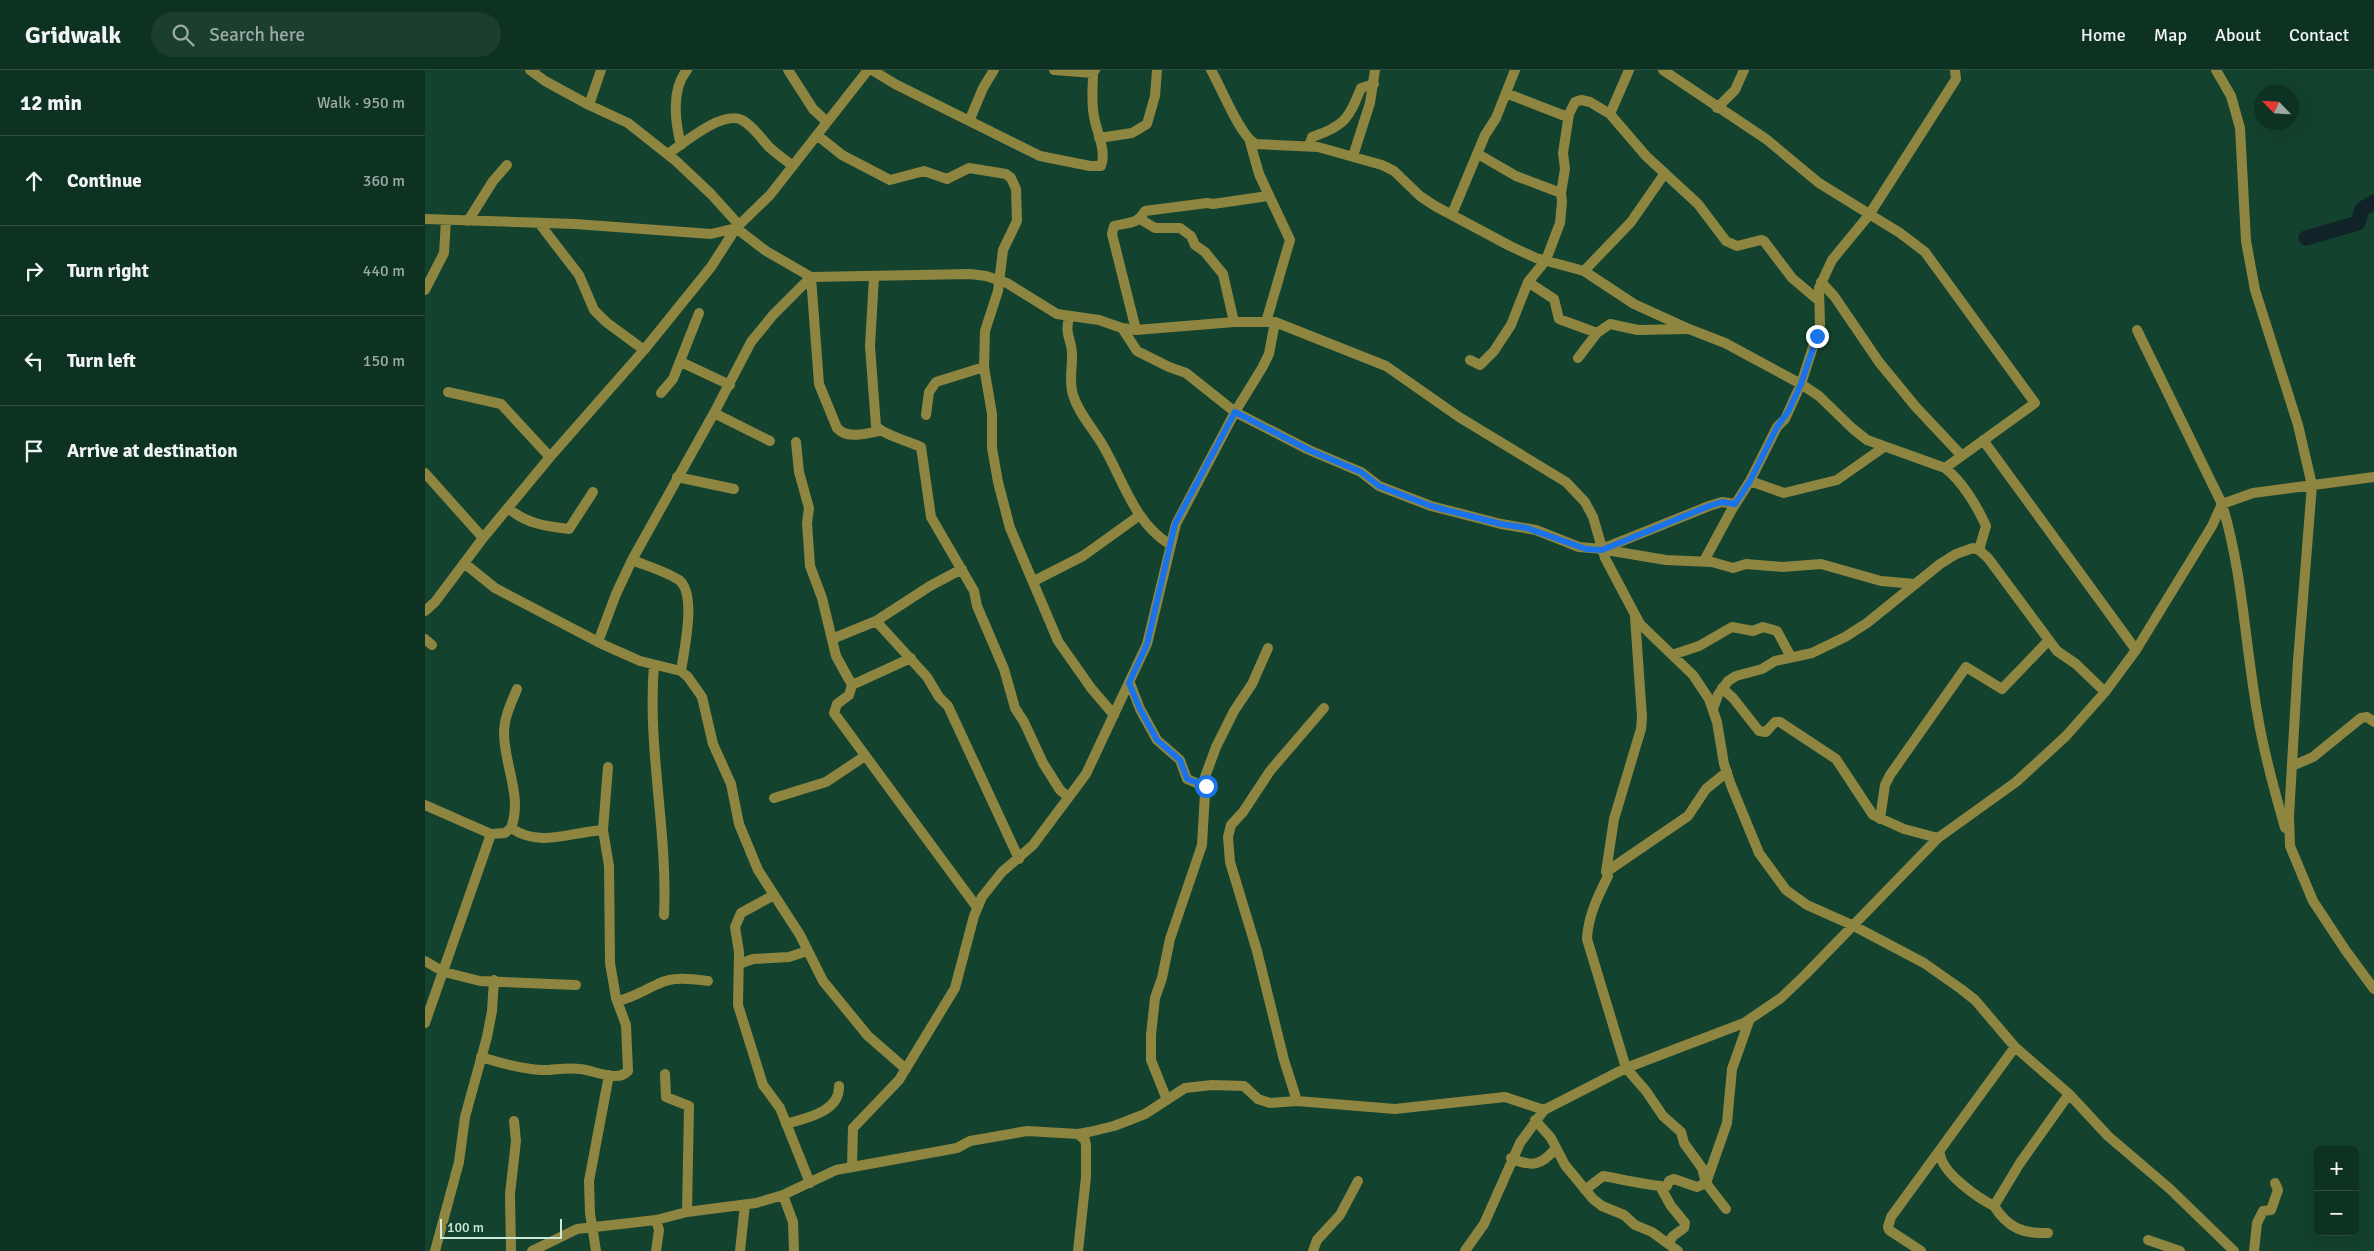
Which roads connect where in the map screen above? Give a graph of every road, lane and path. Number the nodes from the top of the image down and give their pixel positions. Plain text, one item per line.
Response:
1 (530, 70) edge
2 (601, 70) edge
3 (687, 70) edge
4 (788, 70) edge
5 (868, 70) edge
6 (872, 70) edge
7 (994, 70) edge
8 (1054, 70) edge
9 (1157, 70) edge
10 (1211, 70) edge
11 (1375, 70) edge
12 (1515, 70) edge
13 (1629, 70) edge
14 (1663, 70) edge
15 (1744, 70) edge
16 (1955, 70) edge
17 (2216, 70) edge
18 (1094, 72) edge
19 (1374, 84) junction
20 (1506, 93) junction
21 (589, 105) junction
22 (1717, 108) junction
23 (1569, 114) junction
24 (1610, 114) junction
25 (970, 119) junction
26 (827, 122) junction
27 (817, 135) junction
28 (1099, 138) junction
29 (1250, 142) junction
30 (681, 145) junction
31 (1309, 146) junction
32 (667, 154) junction
33 (1478, 154) junction
34 (1353, 156) junction
35 (507, 165) dead end
36 (793, 166) junction
37 (1665, 174) junction
38 (1561, 193) junction
39 (1268, 196) junction
40 (1452, 214) junction
41 (1869, 215) junction
42 (425, 219) edge
43 (1140, 219) junction
44 (446, 220) junction
45 (468, 221) junction
46 (539, 223) junction
47 (738, 226) junction
48 (1546, 260) junction
49 (1584, 270) junction
50 (811, 278) junction
51 (874, 278) junction
52 (999, 280) junction
53 (1527, 282) junction
54 (1821, 282) junction
55 (425, 290) edge
56 (1818, 300) junction
57 (699, 313) dead end
58 (1069, 317) junction
59 (1233, 322) junction
60 (1270, 322) junction
61 (1122, 328) junction
62 (1689, 329) junction
63 (1135, 330) junction
64 (2137, 330) dead end
65 (1597, 334) junction
66 (644, 350) junction
67 (1578, 358) dead end
68 (1470, 360) dead end
69 (681, 362) junction
70 (984, 367) junction
71 (1801, 384) junction
72 (729, 385) junction
73 (448, 392) dead end
74 (661, 393) dead end
75 (1235, 412) junction
76 (714, 413) junction
77 (926, 415) dead end
78 (880, 431) junction
79 (1983, 440) junction
80 (770, 441) dead end
81 (795, 442) dead end
82 (1884, 446) junction
83 (1961, 455) junction
84 (550, 457) junction
85 (1945, 468) junction
86 (425, 473) edge
87 (677, 477) junction
88 (2374, 477) edge
89 (1750, 481) junction
90 (2312, 486) junction
91 (735, 489) dead end
92 (593, 492) dead end
93 (1735, 504) junction
94 (2222, 504) junction
95 (508, 508) junction
96 (1140, 515) junction
97 (483, 538) junction
98 (1169, 544) junction
99 (1602, 550) junction
100 (1979, 550) junction
101 (632, 560) junction
102 (1704, 562) junction
103 (464, 563) junction
104 (962, 569) junction
105 (1034, 581) junction
106 (1915, 584) junction
107 (425, 612) edge
108 (1635, 614) junction
109 (876, 621) junction
110 (832, 639) junction
111 (2048, 641) junction
112 (598, 642) junction
113 (1268, 648) dead end
114 (2136, 650) junction
115 (1671, 655) junction
116 (1791, 657) junction
117 (911, 658) junction
118 (654, 665) junction
119 (681, 671) junction
120 (1129, 683) junction
121 (852, 685) junction
122 (1722, 688) junction
123 (517, 689) dead end
124 (2105, 692) junction
125 (1324, 708) dead end
126 (1713, 709) junction
127 (1114, 715) junction
128 (2374, 722) edge
129 (865, 756) junction
130 (2292, 766) junction
131 (609, 767) dead end
132 (1727, 772) junction
133 (1205, 793) junction
134 (1068, 797) junction
135 (774, 798) dead end
136 (425, 805) edge
137 (1880, 819) junction
138 (511, 828) junction
139 (603, 830) junction
140 (491, 834) junction
141 (1938, 838) junction
142 (2290, 846) junction
143 (1019, 859) junction
144 (1606, 872) junction
145 (774, 895) junction
146 (977, 906) junction
147 (664, 915) dead end
148 (1852, 925) junction
149 (807, 951) junction
150 (425, 962) edge
151 (739, 964) junction
152 (444, 972) junction
153 (494, 980) junction
154 (708, 981) dead end
155 (577, 985) dead end
156 (2374, 989) edge
157 (619, 1001) junction
158 (1749, 1021) junction
159 (425, 1023) edge
160 (2015, 1047) junction
161 (481, 1057) junction
162 (1626, 1068) junction
163 (906, 1069) junction
164 (665, 1074) dead end
165 (609, 1075) junction
166 (839, 1086) dead end
167 (2069, 1094) junction
168 (1167, 1100) junction
169 (1297, 1100) junction
170 (1544, 1110) junction
171 (1535, 1120) junction
172 (514, 1121) dead end
173 (786, 1124) junction
174 (1078, 1134) junction
175 (1556, 1148) junction
176 (1939, 1154) junction
177 (1511, 1158) junction
178 (852, 1167) junction
179 (1358, 1181) dead end
180 (810, 1183) junction
181 (1706, 1183) junction
182 (2275, 1184) dead end
183 (1661, 1188) junction
184 (1585, 1190) junction
185 (783, 1195) junction
186 (745, 1205) junction
187 (1995, 1206) junction
188 (1726, 1209) dead end
189 (687, 1212) junction
190 (656, 1220) junction
191 (592, 1226) junction
192 (2048, 1233) dead end
193 (2148, 1240) dead end
194 (1668, 1244) junction
195 (435, 1251) edge
196 (511, 1251) edge
197 (532, 1251) edge
198 (596, 1251) edge
199 (656, 1251) edge
200 (740, 1251) edge
201 (795, 1251) edge
202 (1078, 1251) edge
203 (1313, 1251) edge
204 (1465, 1251) edge
205 (1677, 1251) edge
206 (1921, 1251) edge
207 (2180, 1251) edge
208 (2234, 1251) edge
209 (2254, 1251) edge

1 - 21 street
2 - 21 street
3 - 30 street
4 - 26 street
5 - 26 street
6 - 25 street
7 - 25 street
8 - 18 street
9 - 28 street
10 - 29 street
11 - 19 street
12 - 20 street
13 - 24 street
14 - 22 street
15 - 22 street
16 - 41 street
17 - 90 street
18 - 28 street
19 - 31 street
19 - 34 street
20 - 23 street
20 - 33 street
21 - 32 street
22 - 41 street
23 - 24 street
23 - 38 street
24 - 37 street
25 - 28 street
26 - 27 street
27 - 36 street
27 - 52 street
29 - 31 street
29 - 39 street
30 - 32 street
30 - 36 street
31 - 34 street
32 - 47 street
33 - 38 street
33 - 40 street
34 - 40 street
35 - 45 street
36 - 47 street
37 - 49 street
37 - 56 street
38 - 48 street
39 - 43 street
39 - 60 street
40 - 48 street
41 - 54 street
41 - 79 street
42 - 44 street
43 - 59 street
43 - 63 street
44 - 45 street
44 - 55 street
45 - 46 street
46 - 47 street
46 - 66 street
47 - 50 street
47 - 66 street
48 - 49 street
48 - 53 street
49 - 62 street
50 - 51 street
50 - 72 street
50 - 78 street
51 - 52 street
51 - 78 street
52 - 58 street
52 - 70 street
53 - 65 street
53 - 68 street
54 - 56 street
54 - 83 street
56 - 71 street
57 - 69 street
58 - 61 street
58 - 96 street
59 - 60 street
59 - 63 street
60 - 75 street
60 - 99 street
61 - 63 street
61 - 75 street
62 - 65 street
62 - 71 street
64 - 94 street
65 - 67 street
66 - 84 street
69 - 72 street
69 - 74 street
70 - 77 street
70 - 105 street
71 - 82 street
71 - 89 street
72 - 76 street
73 - 84 street
75 - 98 street
75 - 99 street
76 - 80 street
76 - 87 street
78 - 104 street
79 - 83 street
79 - 114 street
81 - 110 street
82 - 85 street
82 - 89 street
83 - 85 street
84 - 95 street
85 - 100 street
86 - 97 street
87 - 91 street
87 - 101 street
88 - 90 street
89 - 93 street
90 - 94 street
90 - 130 street
92 - 95 street
93 - 99 street
93 - 102 street
94 - 114 street
94 - 142 street
95 - 97 street
96 - 98 street
96 - 105 street
97 - 103 street
98 - 120 street
99 - 102 street
99 - 108 street
100 - 106 street
100 - 111 street
101 - 112 street
101 - 119 street
102 - 106 street
103 - 107 street
103 - 112 street
104 - 109 street
104 - 134 street
105 - 127 street
106 - 116 street
108 - 115 street
108 - 144 street
109 - 110 street
109 - 117 street
110 - 121 street
111 - 124 street
111 - 137 street
112 - 118 street
113 - 133 street
114 - 124 street
115 - 116 street
115 - 126 street
116 - 122 street
117 - 121 street
117 - 143 street
118 - 119 street
118 - 147 street
119 - 145 street
120 - 127 street
120 - 133 street
121 - 129 street
122 - 126 street
122 - 137 street
123 - 138 street
124 - 141 street
125 - 169 street
126 - 132 street
127 - 134 street
128 - 130 street
129 - 135 street
129 - 146 street
130 - 142 street
131 - 139 street
132 - 144 street
132 - 148 street
133 - 168 street
134 - 143 street
136 - 140 street
137 - 141 street
138 - 139 street
138 - 140 street
139 - 157 street
140 - 152 street
141 - 148 street
142 - 156 street
143 - 146 street
144 - 162 street
145 - 149 street
145 - 151 street
146 - 163 street
148 - 158 street
148 - 160 street
149 - 151 street
149 - 163 street
150 - 152 street
151 - 173 street
152 - 153 street
152 - 159 street
153 - 155 street
153 - 161 street
154 - 157 street
157 - 165 street
158 - 162 street
158 - 181 street
160 - 167 street
160 - 176 street
161 - 165 street
161 - 195 street
162 - 170 street
162 - 181 street
163 - 178 street
164 - 189 street
165 - 191 street
166 - 173 street
167 - 187 street
167 - 208 street
168 - 169 street
168 - 174 street
169 - 170 street
170 - 171 street
171 - 175 street
171 - 177 street
172 - 196 street
173 - 180 street
174 - 178 street
174 - 202 street
175 - 177 street
175 - 184 street
176 - 187 street
176 - 206 street
177 - 204 street
178 - 180 street
179 - 203 street
180 - 185 street
181 - 183 street
181 - 188 street
182 - 209 street
183 - 184 street
183 - 194 street
184 - 194 street
185 - 186 street
185 - 201 street
186 - 189 street
186 - 200 street
187 - 192 street
189 - 190 street
190 - 191 street
190 - 199 street
191 - 197 street
191 - 198 street
193 - 207 street
194 - 205 street

